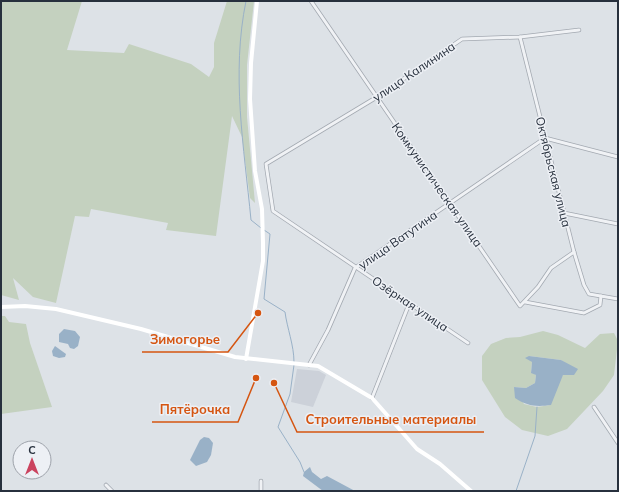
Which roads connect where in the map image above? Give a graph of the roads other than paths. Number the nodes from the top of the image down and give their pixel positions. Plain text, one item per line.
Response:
1 (257, 1) edge
2 (311, 1) edge
3 (579, 30) dead end
4 (520, 36) junction
5 (377, 97) junction
6 (545, 138) junction
7 (618, 157) edge
8 (450, 203) junction
9 (273, 211) joint
10 (564, 213) junction
11 (618, 224) edge
12 (574, 252) junction
13 (355, 268) junction
14 (601, 296) junction
15 (618, 299) edge
16 (524, 302) junction
17 (409, 304) junction
18 (1, 307) edge
19 (468, 343) dead end
20 (246, 359) junction
21 (309, 365) junction
22 (372, 398) junction
23 (594, 407) dead end
24 (618, 443) edge
25 (261, 480) dead end
26 (106, 486) dead end
27 (112, 491) edge
28 (261, 491) edge
29 (471, 491) edge

1 - 20 street
2 - 5 street, Коммунистическая улица
3 - 4 street, улица Калинина
4 - 5 street, улица Калинина
4 - 6 street, Октябрьская улица
5 - 8 street, Коммунистическая улица
5 - 9 street, улица Калинина
6 - 7 street
6 - 8 street, улица Ватутина
6 - 10 street, Октябрьская улица
8 - 13 street, улица Ватутина
8 - 16 street, Коммунистическая улица
9 - 13 street, Озёрная улица
10 - 11 street
10 - 12 street, Октябрьская улица
12 - 14 street, Октябрьская улица
12 - 16 street
13 - 17 street, Озёрная улица
13 - 21 street, улица Ватутина
14 - 15 street
14 - 16 street
17 - 19 street, Озёрная улица
17 - 22 street
18 - 20 street
20 - 21 street
21 - 22 street
22 - 29 street
23 - 24 street
25 - 28 street
26 - 27 street

